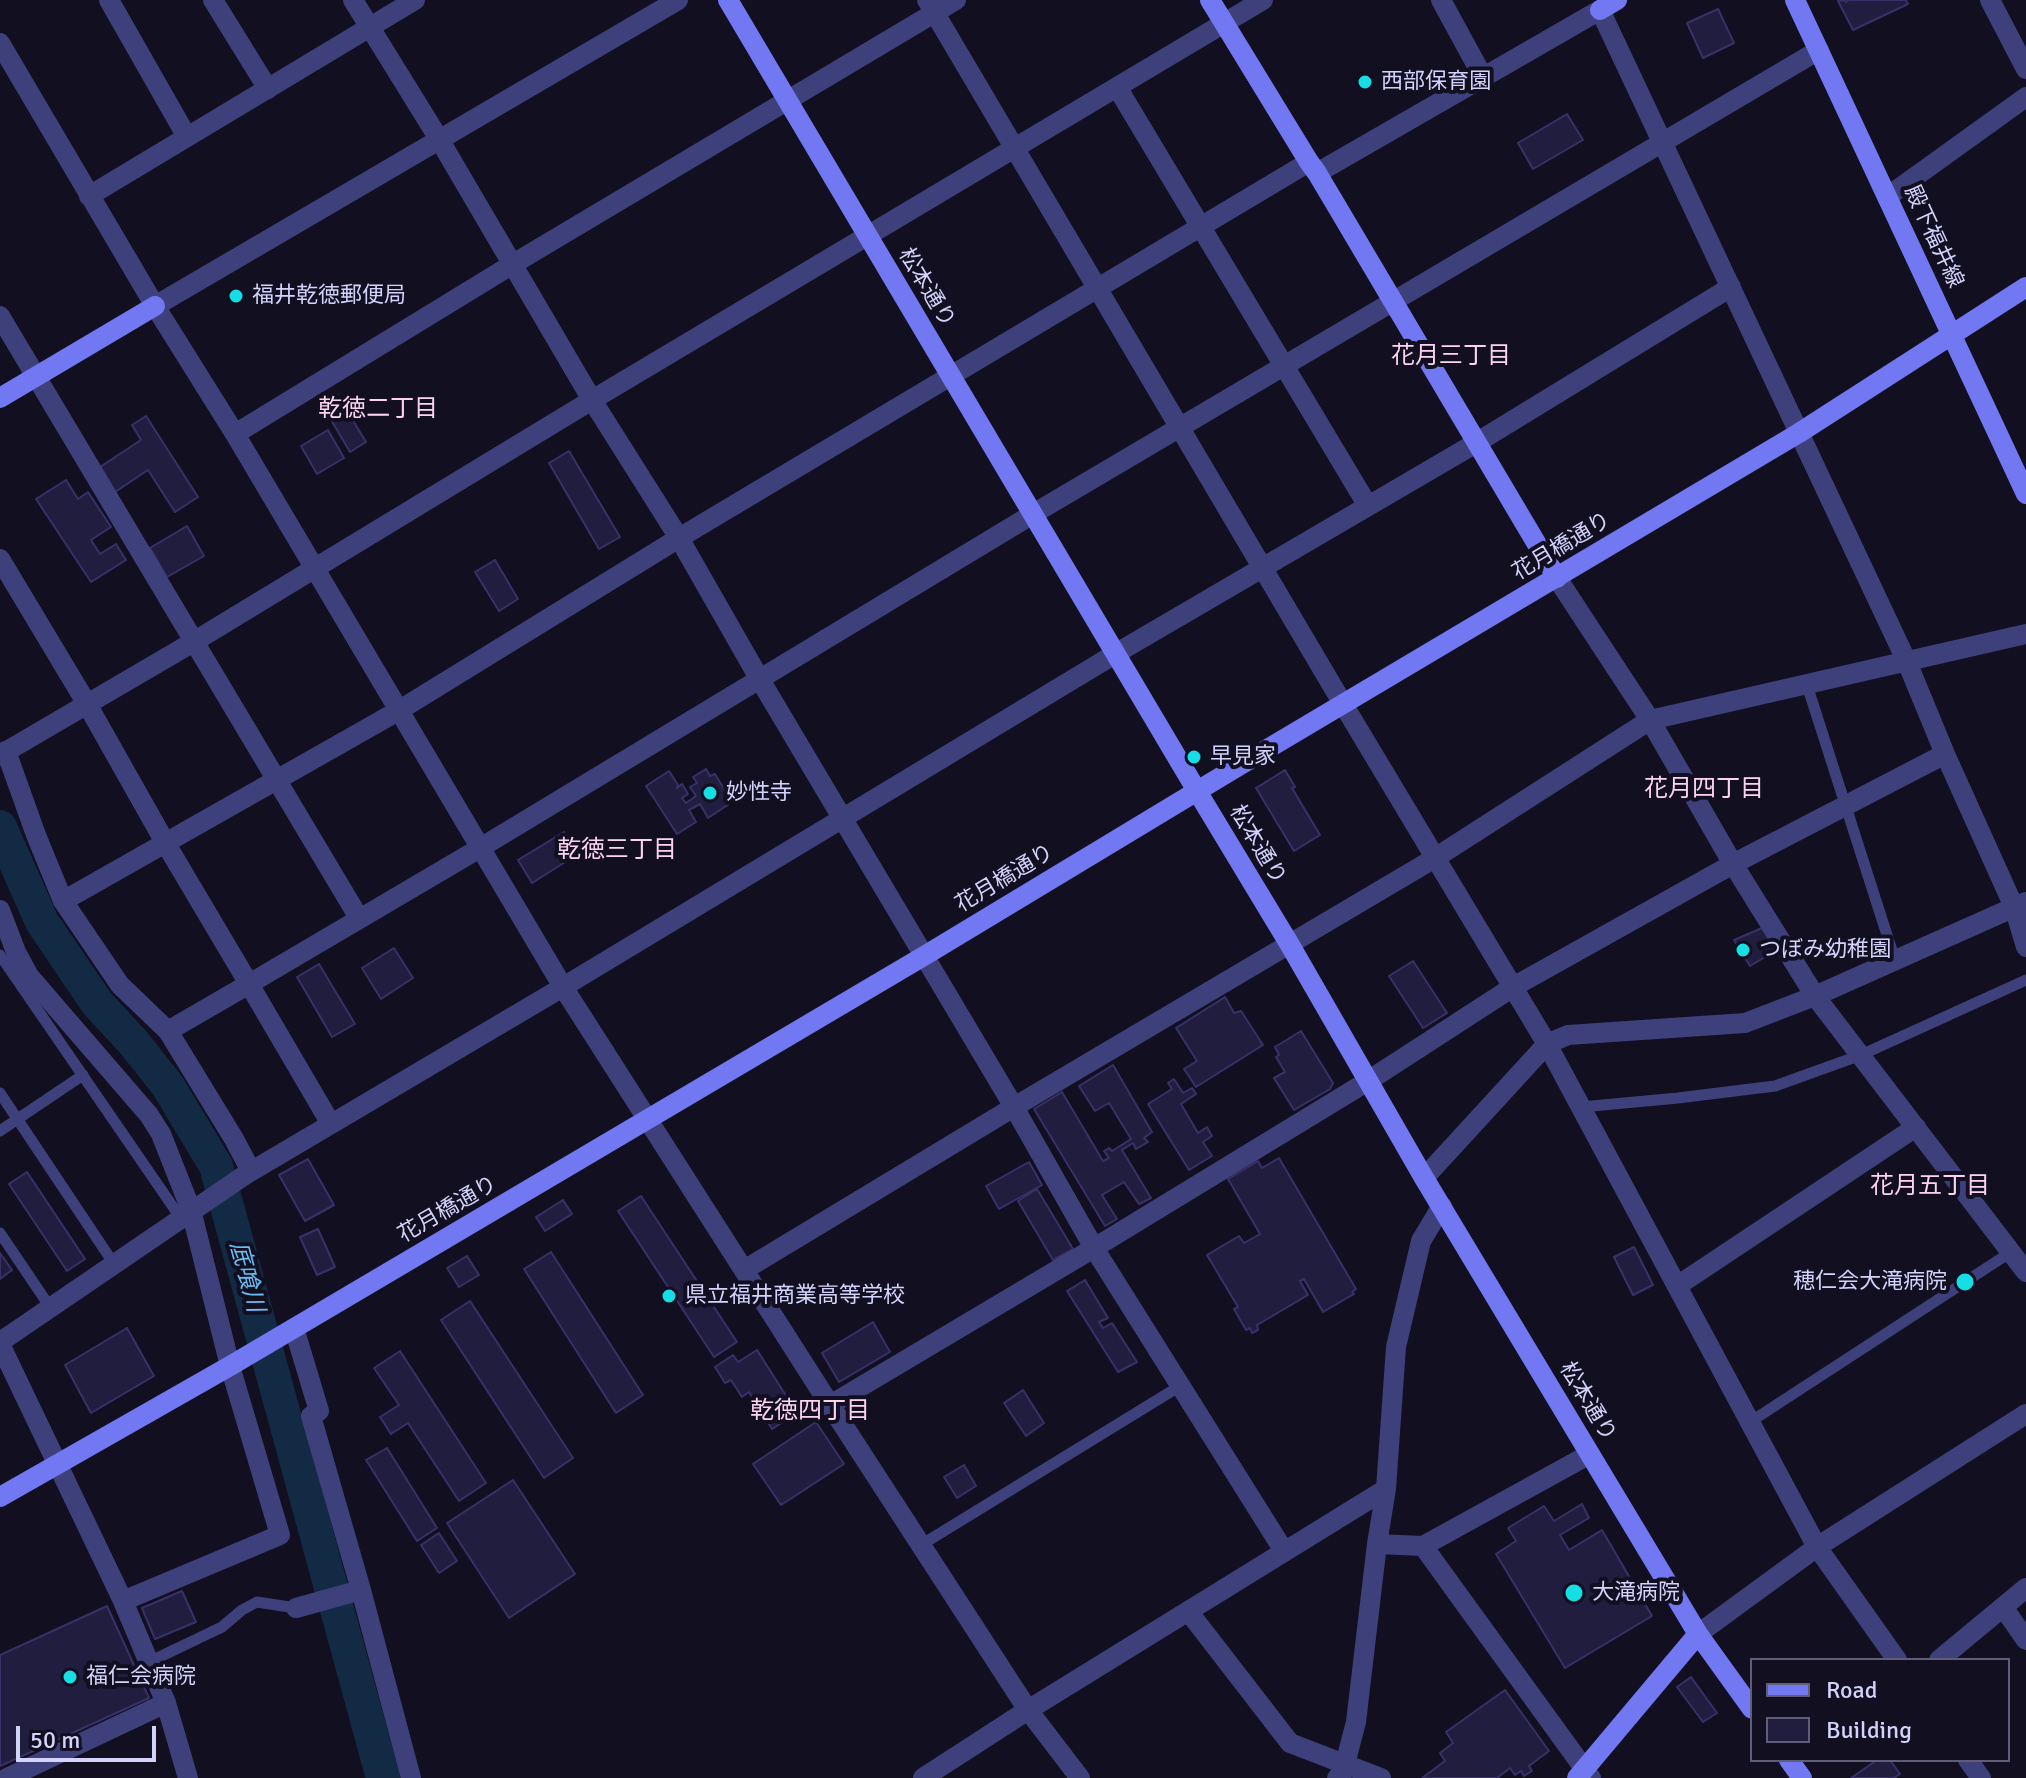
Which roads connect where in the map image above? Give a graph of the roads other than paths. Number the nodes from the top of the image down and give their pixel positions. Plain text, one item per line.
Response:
1 (109, 0) edge
2 (213, 0) edge
3 (353, 0) edge
4 (415, 0) edge
5 (678, 0) edge
6 (728, 0) edge
7 (956, 0) edge
8 (1210, 0) edge
9 (1263, 0) edge
10 (1441, 0) edge
11 (1795, 0) edge
12 (1990, 0) edge
13 (1609, 5) edge
14 (931, 6) edge
15 (1224, 23) junction
16 (370, 27) junction
17 (0, 43) edge
18 (1819, 50) junction
19 (2026, 69) edge
20 (1483, 77) junction
21 (1117, 87) junction
22 (268, 89) junction
23 (2026, 97) edge
24 (788, 100) junction
25 (187, 137) junction
26 (439, 139) junction
27 (1663, 142) junction
28 (1015, 149) junction
29 (1313, 168) junction
30 (89, 196) junction
31 (1887, 197) junction
32 (1201, 226) junction
33 (868, 236) junction
34 (513, 264) junction
35 (1731, 287) junction
36 (2026, 287) edge
37 (1097, 288) junction
38 (1393, 302) junction
39 (155, 306) junction
40 (0, 316) edge
41 (1953, 336) junction
42 (1284, 366) junction
43 (950, 375) junction
44 (37, 376) junction
45 (0, 398) edge
46 (592, 400) junction
47 (1180, 427) junction
48 (1799, 433) junction
49 (235, 434) junction
50 (1476, 443) junction
51 (2026, 494) edge
52 (1368, 506) junction
53 (1033, 514) junction
54 (679, 538) junction
55 (0, 559) edge
56 (1263, 568) junction
57 (314, 569) junction
58 (1557, 578) junction
59 (2026, 634) edge
60 (195, 641) junction
61 (1115, 654) junction
62 (1907, 662) junction
63 (759, 678) junction
64 (1807, 685) junction
65 (87, 704) junction
66 (1343, 704) junction
67 (398, 711) junction
68 (1650, 720) junction
69 (3, 753) edge
70 (1945, 754) junction
71 (277, 780) junction
72 (1197, 791) junction
73 (1845, 806) junction
74 (844, 819) junction
75 (166, 844) junction
76 (480, 848) junction
77 (1435, 858) junction
78 (1733, 864) junction
79 (63, 901) junction
80 (2020, 904) edge
81 (0, 910) edge
82 (359, 918) junction
83 (1290, 945) junction
84 (2026, 947) edge
85 (0, 955) edge
86 (924, 956) junction
87 (1895, 960) junction
88 (2026, 980) edge
89 (249, 984) junction
90 (563, 987) junction
91 (1513, 987) junction
92 (1815, 996) junction
93 (168, 1031) junction
94 (1547, 1044) junction
95 (1861, 1055) junction
96 (83, 1075) junction
97 (1368, 1081) junction
98 (0, 1093) edge
99 (1014, 1107) junction
100 (1581, 1107) junction
101 (18, 1119) junction
102 (648, 1120) junction
103 (331, 1124) junction
104 (1916, 1127) junction
105 (0, 1131) edge
106 (248, 1173) junction
107 (1424, 1178) junction
108 (1442, 1206) junction
109 (190, 1210) junction
110 (0, 1233) edge
111 (1094, 1248) junction
112 (2011, 1252) junction
113 (114, 1264) junction
114 (744, 1270) junction
115 (2026, 1272) edge
116 (1677, 1286) junction
117 (50, 1307) junction
118 (288, 1332) junction
119 (0, 1343) edge
120 (234, 1364) junction
121 (1180, 1386) junction
122 (830, 1405) junction
123 (2026, 1414) edge
124 (1750, 1422) junction
125 (1590, 1454) junction
126 (58, 1464) junction
127 (1386, 1489) junction
128 (0, 1497) edge
129 (1377, 1544) junction
130 (921, 1545) junction
131 (1423, 1546) junction
132 (1817, 1547) junction
133 (1284, 1551) junction
134 (2026, 1588) edge
135 (361, 1590) junction
136 (123, 1601) junction
137 (2003, 1607) junction
138 (296, 1608) joint
139 (1188, 1611) junction
140 (1698, 1634) junction
141 (2026, 1640) edge
142 (1896, 1658) edge
143 (1941, 1658) edge
144 (149, 1662) junction
145 (166, 1703) junction
146 (1750, 1706) edge
147 (1028, 1710) junction
148 (1341, 1771) edge
149 (1584, 1775) edge
150 (7, 1778) edge
151 (188, 1778) edge
152 (411, 1778) edge
153 (923, 1778) edge
154 (1080, 1778) edge
155 (1381, 1778) edge

1 - 25 street
2 - 22 street
3 - 16 street
4 - 16 street
5 - 26 street
6 - 24 street, 松本通り
7 - 14 street
8 - 15 street
9 - 15 street
10 - 20 street
11 - 18 street, 殿下福井線
12 - 19 street
13 - 20 street
13 - 27 street
14 - 24 street
14 - 28 street
15 - 21 street
15 - 29 street
16 - 22 street
16 - 26 street
17 - 30 street
18 - 27 street
18 - 31 street, 殿下福井線
20 - 29 street
21 - 28 street
21 - 32 street
22 - 25 street
23 - 31 street
24 - 33 street, 松本通り
24 - 34 street
25 - 30 street
26 - 34 street
26 - 39 street
27 - 35 street
27 - 38 street
28 - 33 street
28 - 37 street
29 - 32 street
29 - 38 street
30 - 39 street
31 - 41 street, 殿下福井線
32 - 37 street
32 - 42 street
33 - 43 street, 松本通り
33 - 46 street
34 - 46 street
34 - 49 street
35 - 48 street
35 - 50 street
36 - 41 street, 花月橋通り
37 - 43 street
37 - 47 street
38 - 42 street
38 - 50 street
39 - 44 street
39 - 49 street
40 - 44 street
41 - 48 street, 花月橋通り
41 - 51 street, 殿下福井線
42 - 47 street
42 - 52 street
43 - 53 street, 松本通り
43 - 54 street
44 - 45 street
44 - 60 street
46 - 54 street
46 - 57 street
47 - 53 street
47 - 56 street
48 - 58 street, 花月橋通り
48 - 62 street
49 - 57 street
50 - 52 street
50 - 58 street
52 - 56 street
53 - 61 street, 松本通り
53 - 63 street
54 - 63 street
54 - 67 street
55 - 65 street
56 - 61 street
56 - 66 street
57 - 60 street
57 - 67 street
58 - 66 street, 花月橋通り
58 - 68 street
59 - 62 street
60 - 65 street
60 - 71 street
61 - 72 street, 松本通り
61 - 74 street
62 - 64 street
62 - 70 street
63 - 74 street
63 - 76 street
64 - 68 street
64 - 73 lane
65 - 69 street
65 - 75 street
66 - 72 street, 花月橋通り
66 - 77 street
67 - 71 street
67 - 76 street
68 - 77 street
68 - 78 street
69 - 79 street
70 - 73 street
70 - 80 street
71 - 75 street
71 - 82 street
72 - 83 street, 松本通り
72 - 86 street, 花月橋通り
73 - 78 street
73 - 87 lane
74 - 86 street
74 - 90 street
75 - 79 street
75 - 89 street
76 - 82 street
76 - 90 street
77 - 83 street
77 - 91 street
78 - 91 street
78 - 92 street
79 - 93 street
80 - 84 street
80 - 87 street
81 - 109 street
82 - 89 street
83 - 97 street, 松本通り
83 - 99 street
85 - 96 lane
86 - 99 street
86 - 102 street, 花月橋通り
87 - 92 street
88 - 95 lane
89 - 93 street
89 - 103 street
90 - 102 street
90 - 103 street
91 - 94 street
91 - 97 street
92 - 94 street
92 - 95 street
93 - 106 street
94 - 100 street
94 - 107 street
95 - 100 lane
95 - 104 street
96 - 101 lane
96 - 109 lane
97 - 107 street, 松本通り
97 - 111 street
98 - 101 lane
99 - 111 street
99 - 114 street
100 - 116 street
101 - 105 lane
101 - 113 lane
102 - 114 street
102 - 118 street, 花月橋通り
103 - 106 street
104 - 112 street
104 - 116 street
106 - 109 street
107 - 108 street, 松本通り
108 - 125 street, 松本通り
108 - 127 street
109 - 113 street
109 - 120 street
110 - 117 lane
111 - 121 street
111 - 122 street
112 - 115 street
112 - 124 lane
113 - 117 street
114 - 122 street
116 - 124 street
117 - 119 street
118 - 120 street, 花月橋通り
118 - 135 street
119 - 126 street
120 - 126 street, 花月橋通り
120 - 136 street
121 - 130 lane
121 - 133 street
122 - 130 street
123 - 132 street
124 - 132 street
125 - 131 street
125 - 140 street, 松本通り
126 - 128 street, 花月橋通り
126 - 136 street
127 - 129 street
127 - 133 street
129 - 131 street
129 - 148 street
130 - 147 street
131 - 149 street
132 - 140 street
132 - 142 street
133 - 139 street
134 - 137 street
135 - 138 street
135 - 152 street
136 - 144 street
137 - 141 street
137 - 143 street
138 - 144 lane
139 - 147 street
139 - 148 street
140 - 146 street, 松本通り
140 - 149 street
144 - 145 street
145 - 150 street
145 - 151 street
147 - 153 street
147 - 154 street
148 - 155 street

